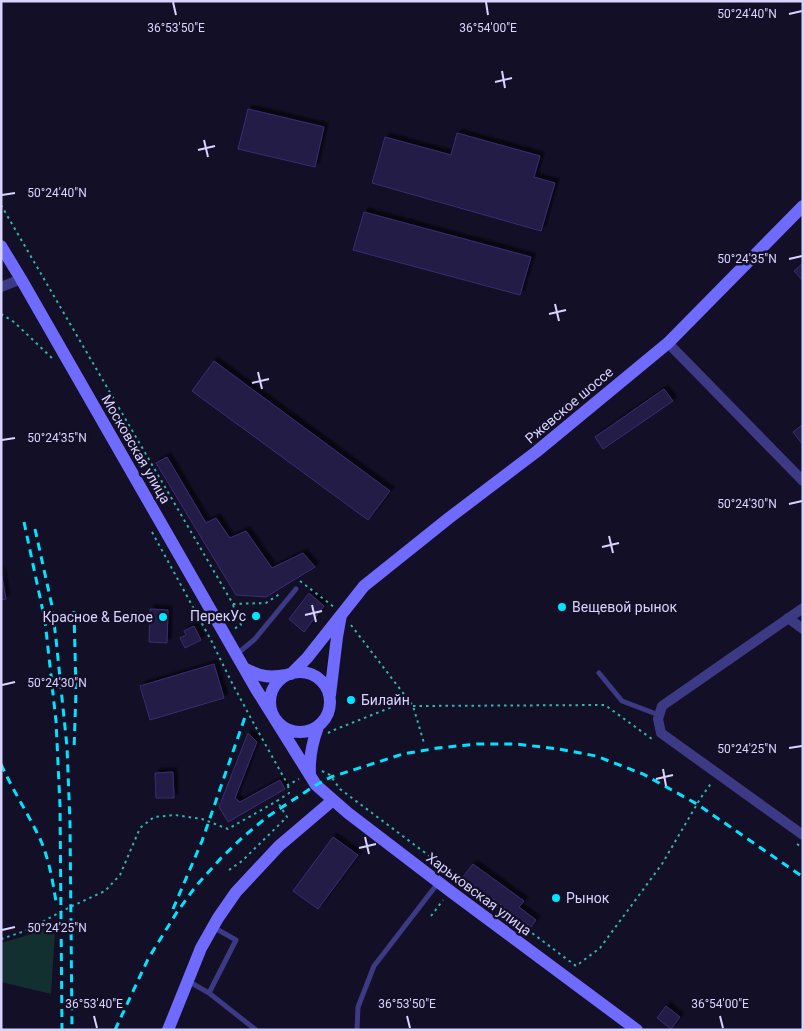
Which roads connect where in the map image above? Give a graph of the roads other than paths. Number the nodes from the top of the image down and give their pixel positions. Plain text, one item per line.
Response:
1 (803, 206) edge
2 (1, 246) edge
3 (22, 279) junction
4 (1, 287) edge
5 (668, 343) junction
6 (803, 481) edge
7 (296, 589) dead end
8 (803, 608) edge
9 (342, 612) junction
10 (788, 618) junction
11 (803, 629) edge
12 (236, 654) junction
13 (244, 668) junction
14 (599, 673) dead end
15 (289, 674) junction
16 (330, 695) junction
17 (661, 710) junction
18 (275, 719) junction
19 (318, 728) junction
20 (315, 771) junction
21 (333, 800) junction
22 (799, 839) edge
23 (438, 883) junction
24 (213, 927) junction
25 (188, 981) junction
26 (209, 993) junction
27 (168, 1030) edge
28 (256, 1030) edge
29 (357, 1030) edge
30 (637, 1030) edge

1 - 5 main road, Ржевское шоссе
2 - 3 main road, Московская улица
3 - 4 street
3 - 12 main road, Московская улица
5 - 6 street
5 - 9 main road, Ржевское шоссе
7 - 12 lane
8 - 10 street
9 - 15 main road, Ржевское шоссе
9 - 16 main road
10 - 11 street
10 - 17 street
12 - 13 main road, Московская улица
13 - 15 main road
13 - 18 main road, Московская улица
14 - 17 lane
15 - 16 main road
15 - 18 main road
16 - 19 main road
17 - 22 street
18 - 19 main road
18 - 20 main road, Харьковская улица
19 - 20 main road
20 - 21 main road, Харьковская улица
21 - 23 main road, Харьковская улица
21 - 24 main road
23 - 29 lane
23 - 30 main road, Харьковская улица
24 - 25 main road
24 - 26 lane
25 - 26 lane
25 - 27 main road
26 - 28 lane

